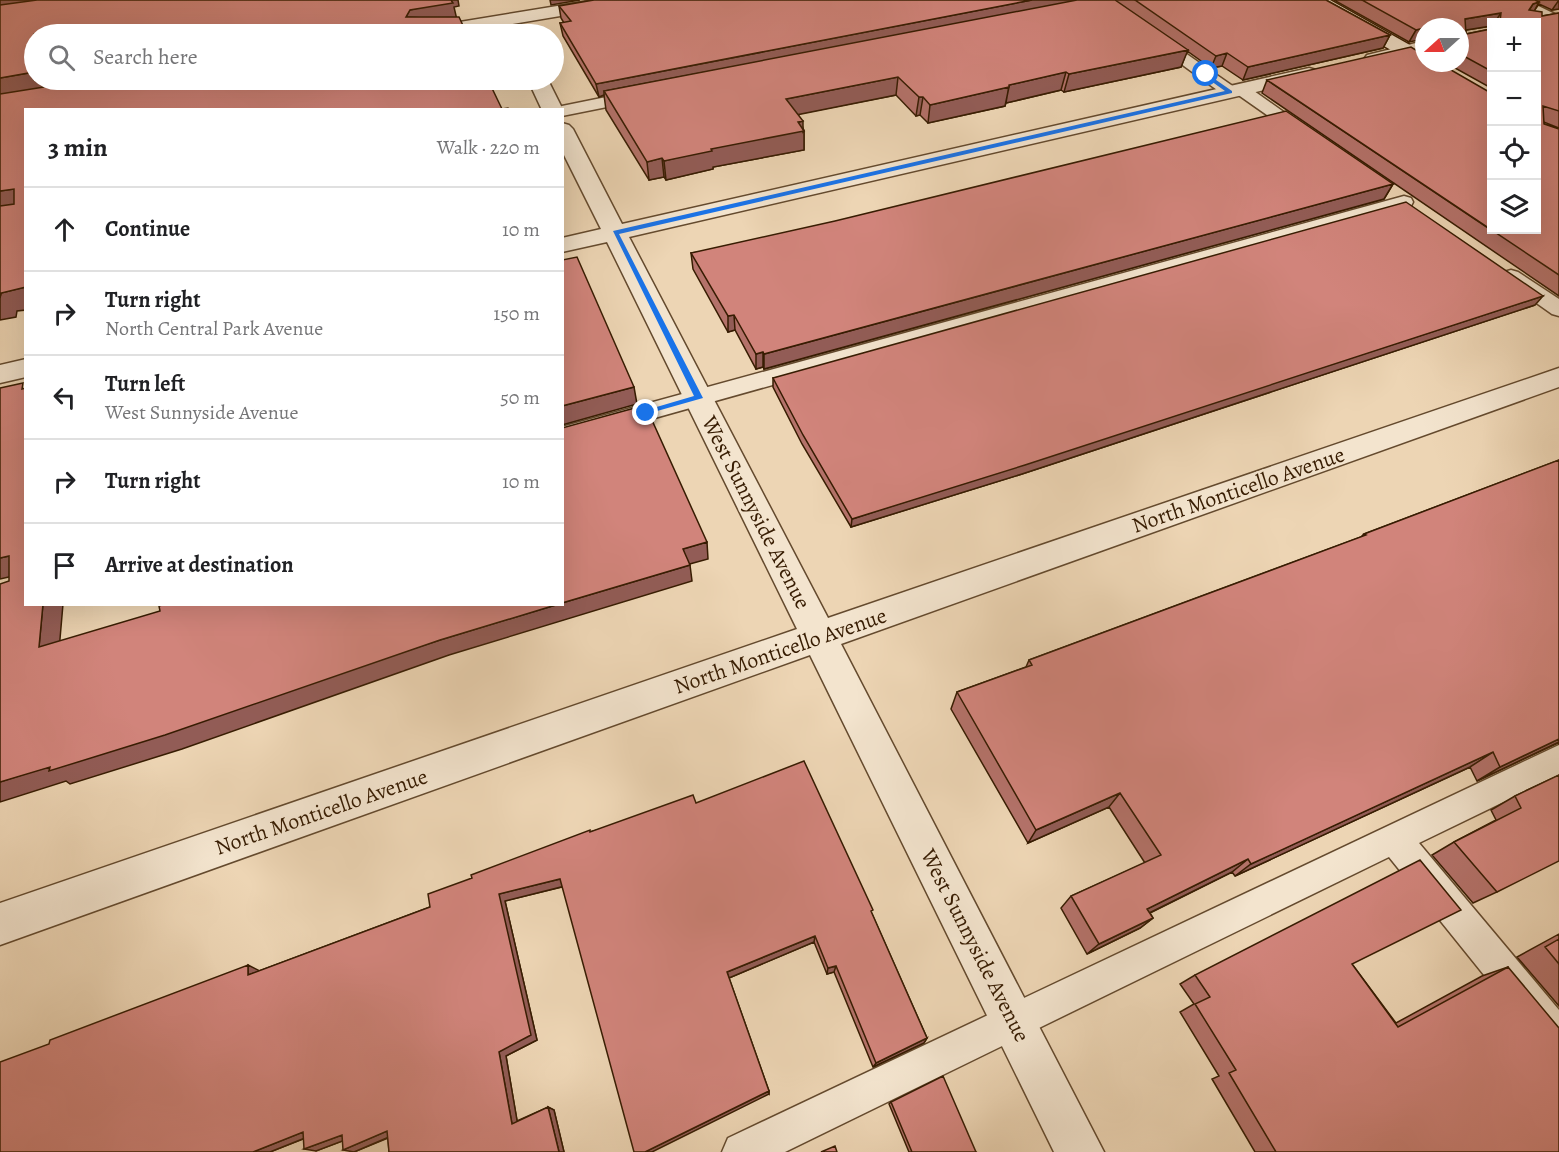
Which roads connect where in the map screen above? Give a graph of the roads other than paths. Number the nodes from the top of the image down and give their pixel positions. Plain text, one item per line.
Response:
1 (626, 0) edge
2 (1317, 0) edge
3 (1515, 0) edge
4 (1103, 2) edge
5 (1083, 9) edge
6 (1557, 19) edge
7 (508, 20) edge
8 (1541, 21) edge
9 (484, 24) edge
10 (1415, 53) edge
11 (1415, 59) edge
12 (1351, 64) edge
13 (1329, 69) edge
14 (543, 90) edge
15 (1236, 91) junction
16 (660, 92) edge
17 (552, 108) edge
18 (564, 111) edge
19 (564, 133) edge
20 (1327, 148) edge
21 (1385, 189) edge
22 (1404, 202) junction
23 (1424, 216) edge
24 (615, 233) junction
25 (564, 245) edge
26 (1491, 262) edge
27 (1559, 309) edge
28 (24, 368) edge
29 (0, 374) edge
30 (1559, 377) edge
31 (699, 398) junction
32 (564, 435) edge
33 (819, 636) junction
34 (1559, 759) edge
35 (1394, 838) junction
36 (0, 924) edge
37 (1014, 1021) junction
38 (1559, 1039) edge
39 (742, 1152) edge
40 (1080, 1152) edge

1 - 7 street
2 - 10 street
3 - 6 lane
4 - 5 lane
4 - 15 lane
6 - 8 street
7 - 9 street
11 - 12 street
13 - 15 street
14 - 17 street
15 - 20 lane
15 - 24 street
16 - 18 lane
19 - 24 street, West Sunnyside Avenue
21 - 22 lane
22 - 23 lane
22 - 31 lane
24 - 25 street
24 - 31 street, West Sunnyside Avenue
26 - 27 lane
28 - 29 street
30 - 33 street, North Monticello Avenue
31 - 32 lane
31 - 33 street, West Sunnyside Avenue
33 - 36 street, North Monticello Avenue
33 - 37 street, West Sunnyside Avenue
34 - 35 lane
35 - 37 lane
35 - 38 lane
37 - 39 lane
37 - 40 street, West Sunnyside Avenue

